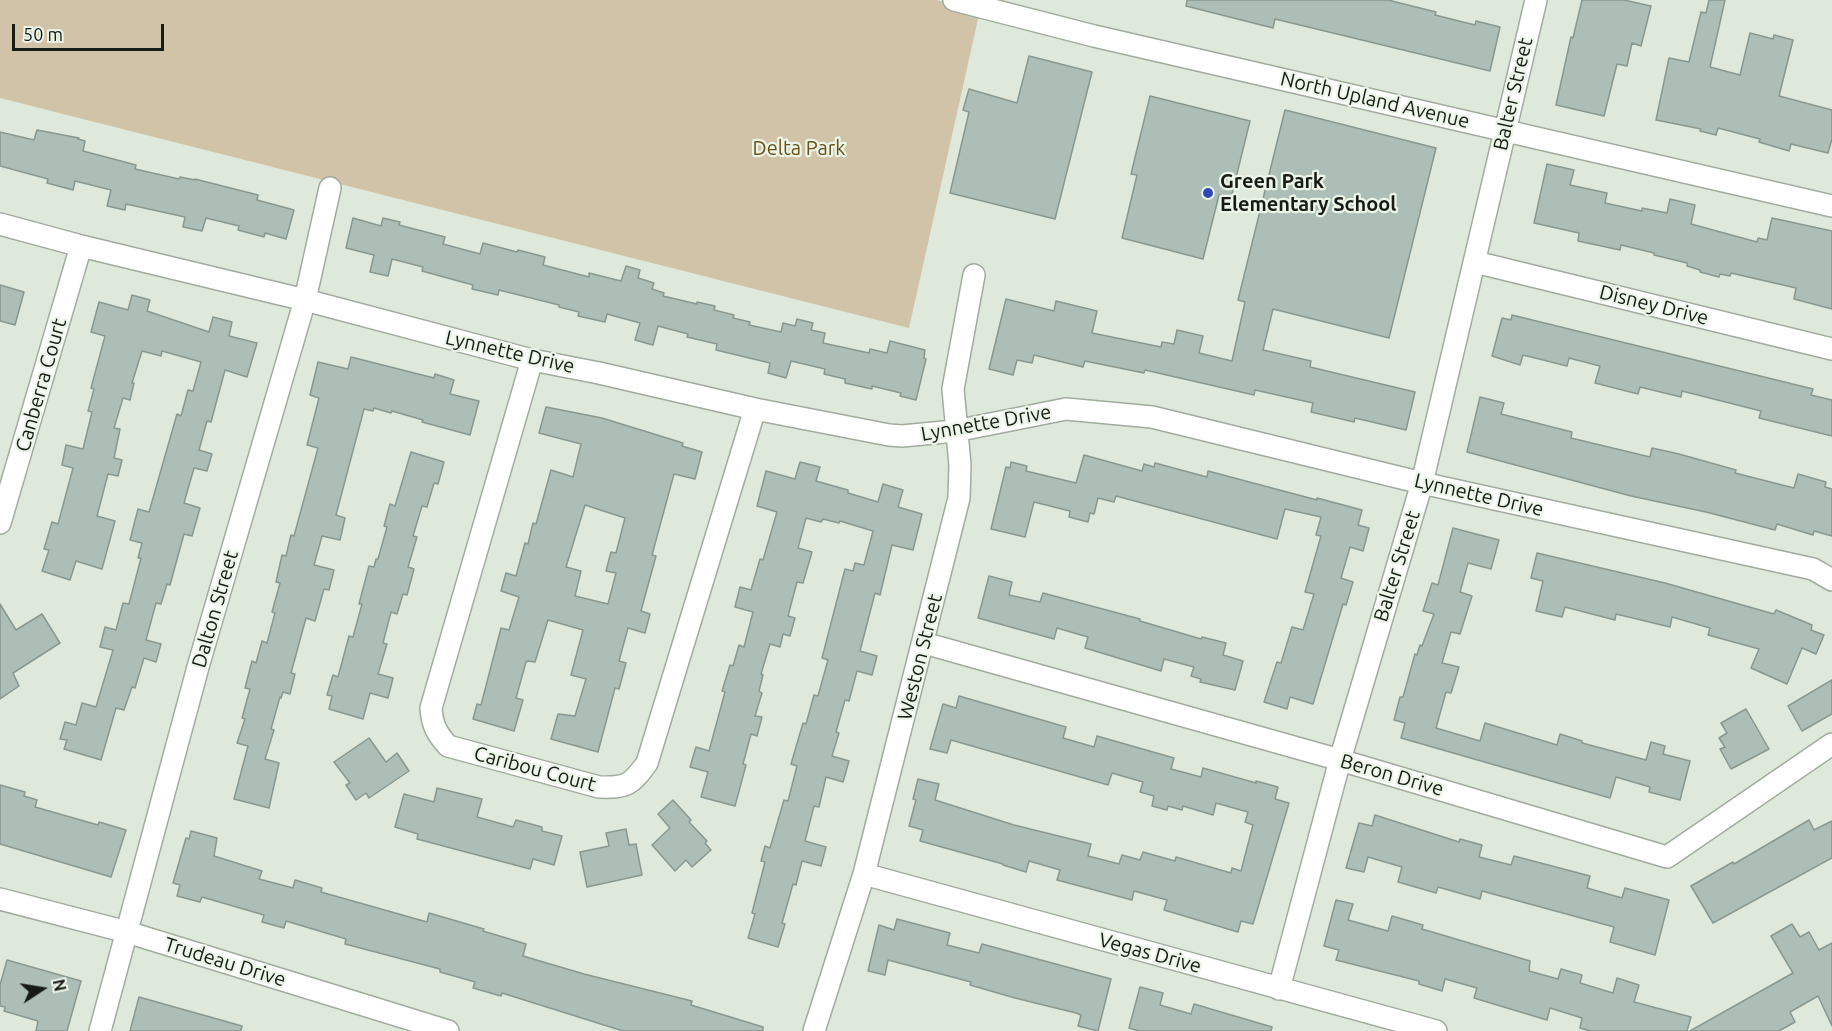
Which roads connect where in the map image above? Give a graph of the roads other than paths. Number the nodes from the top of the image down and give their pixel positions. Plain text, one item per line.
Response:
1 (954, 0) edge
2 (1536, 0) edge
3 (1505, 130) junction
4 (330, 188) dead end
5 (1832, 207) edge
6 (0, 224) edge
7 (81, 246) junction
8 (1475, 262) junction
9 (974, 275) dead end
10 (305, 300) junction
11 (1832, 349) edge
12 (532, 360) junction
13 (755, 409) junction
14 (955, 431) junction
15 (1422, 483) junction
16 (0, 523) edge
17 (1832, 580) edge
18 (924, 643) junction
19 (1832, 744) edge
20 (1340, 760) junction
21 (864, 874) junction
22 (0, 899) edge
23 (127, 932) junction
24 (1279, 989) junction
25 (100, 1031) edge
26 (448, 1031) edge
27 (814, 1031) edge
28 (1436, 1031) edge

1 - 3 street, North Upland Avenue
2 - 3 street, Balter Street
3 - 5 street, North Upland Avenue
3 - 8 street, Balter Street
4 - 10 street, Dalton Street
6 - 7 street, Lynnette Drive
7 - 10 street, Lynnette Drive
7 - 16 street, Canberra Court
8 - 11 street, Disney Drive
8 - 15 street, Balter Street
9 - 14 street, Weston Street
10 - 12 street, Lynnette Drive
10 - 23 street, Dalton Street
12 - 13 street, Lynnette Drive
12 - 13 street, Caribou Court
13 - 14 street, Lynnette Drive
14 - 15 street, Lynnette Drive
14 - 18 street, Weston Street
15 - 17 street, Lynnette Drive
15 - 20 street, Balter Street
18 - 20 street, Beron Drive
18 - 21 street, Weston Street
19 - 20 street, Beron Drive
20 - 24 street, Balter Street
21 - 24 street, Vegas Drive
21 - 27 street, Weston Street
22 - 23 street, Trudeau Drive
23 - 25 street, Dalton Street
23 - 26 street, Trudeau Drive
24 - 28 street, Vegas Drive

